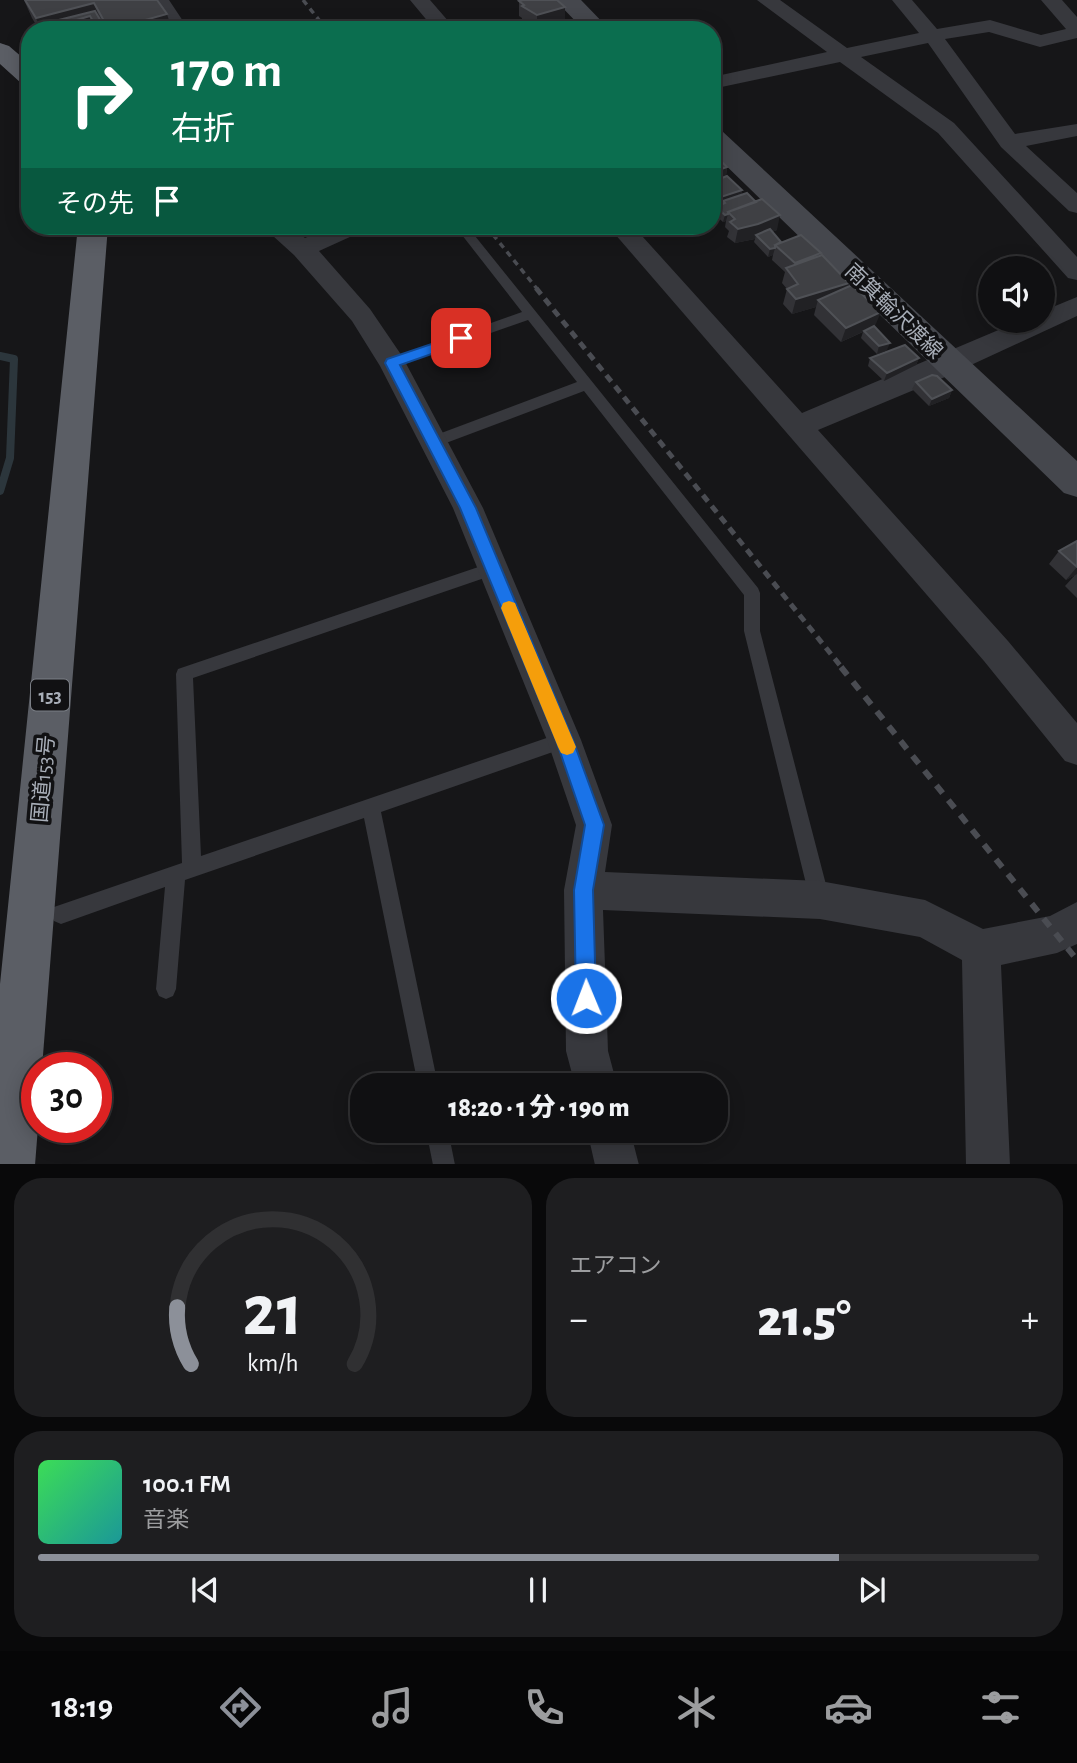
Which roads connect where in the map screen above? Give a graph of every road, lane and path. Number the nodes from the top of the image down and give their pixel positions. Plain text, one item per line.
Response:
1 (159, 0) edge
2 (420, 0) edge
3 (566, 0) edge
4 (767, 0) edge
5 (902, 0) edge
6 (1052, 0) edge
7 (173, 21) edge
8 (438, 21) edge
9 (588, 21) edge
10 (1077, 30) edge
11 (933, 36) junction
12 (0, 51) edge
13 (845, 55) junction
14 (21, 70) edge
15 (721, 81) edge
16 (1074, 130) dead end
17 (1009, 142) junction
18 (721, 146) edge
19 (1077, 206) edge
20 (92, 235) edge
21 (286, 235) edge
22 (333, 235) edge
23 (468, 235) edge
24 (628, 235) edge
25 (303, 248) junction
26 (1077, 272) edge
27 (1077, 306) edge
28 (531, 314) junction
29 (392, 363) junction
30 (949, 363) junction
31 (585, 385) junction
32 (797, 426) junction
33 (433, 442) junction
34 (1077, 483) edge
35 (493, 568) junction
36 (564, 740) junction
37 (1077, 749) edge
38 (371, 806) junction
39 (184, 870) junction
40 (583, 890) junction
41 (820, 900) junction
42 (61, 914) dead end
43 (1077, 921) edge
44 (981, 949) junction
45 (166, 989) dead end
46 (426, 1073) edge
47 (593, 1073) edge
48 (440, 1143) edge
49 (611, 1143) edge
50 (8, 1164) edge
51 (444, 1164) edge
52 (617, 1164) edge
53 (988, 1164) edge

1 - 7 street
2 - 8 street
3 - 9 main road
4 - 13 street
5 - 11 street
6 - 10 street
10 - 11 street
11 - 13 street
11 - 17 street
12 - 14 highway
13 - 15 street
13 - 26 street
16 - 17 street
17 - 19 street
18 - 30 main road, 南箕輪沢渡線
20 - 50 highway, 国道153号 / 153
21 - 25 street
22 - 25 street
23 - 28 lane
24 - 32 street
25 - 29 street
27 - 30 street
28 - 29 lane
28 - 31 lane
29 - 33 street
30 - 32 street
30 - 34 main road, 南箕輪沢渡線
31 - 33 lane
31 - 41 lane
32 - 37 street
33 - 35 street
35 - 36 street
35 - 39 lane
36 - 38 lane
36 - 40 street
38 - 39 lane
38 - 46 lane
39 - 42 lane
39 - 45 lane
40 - 41 street
40 - 47 street
41 - 44 street
43 - 44 street
44 - 53 street
48 - 51 lane
49 - 52 street

